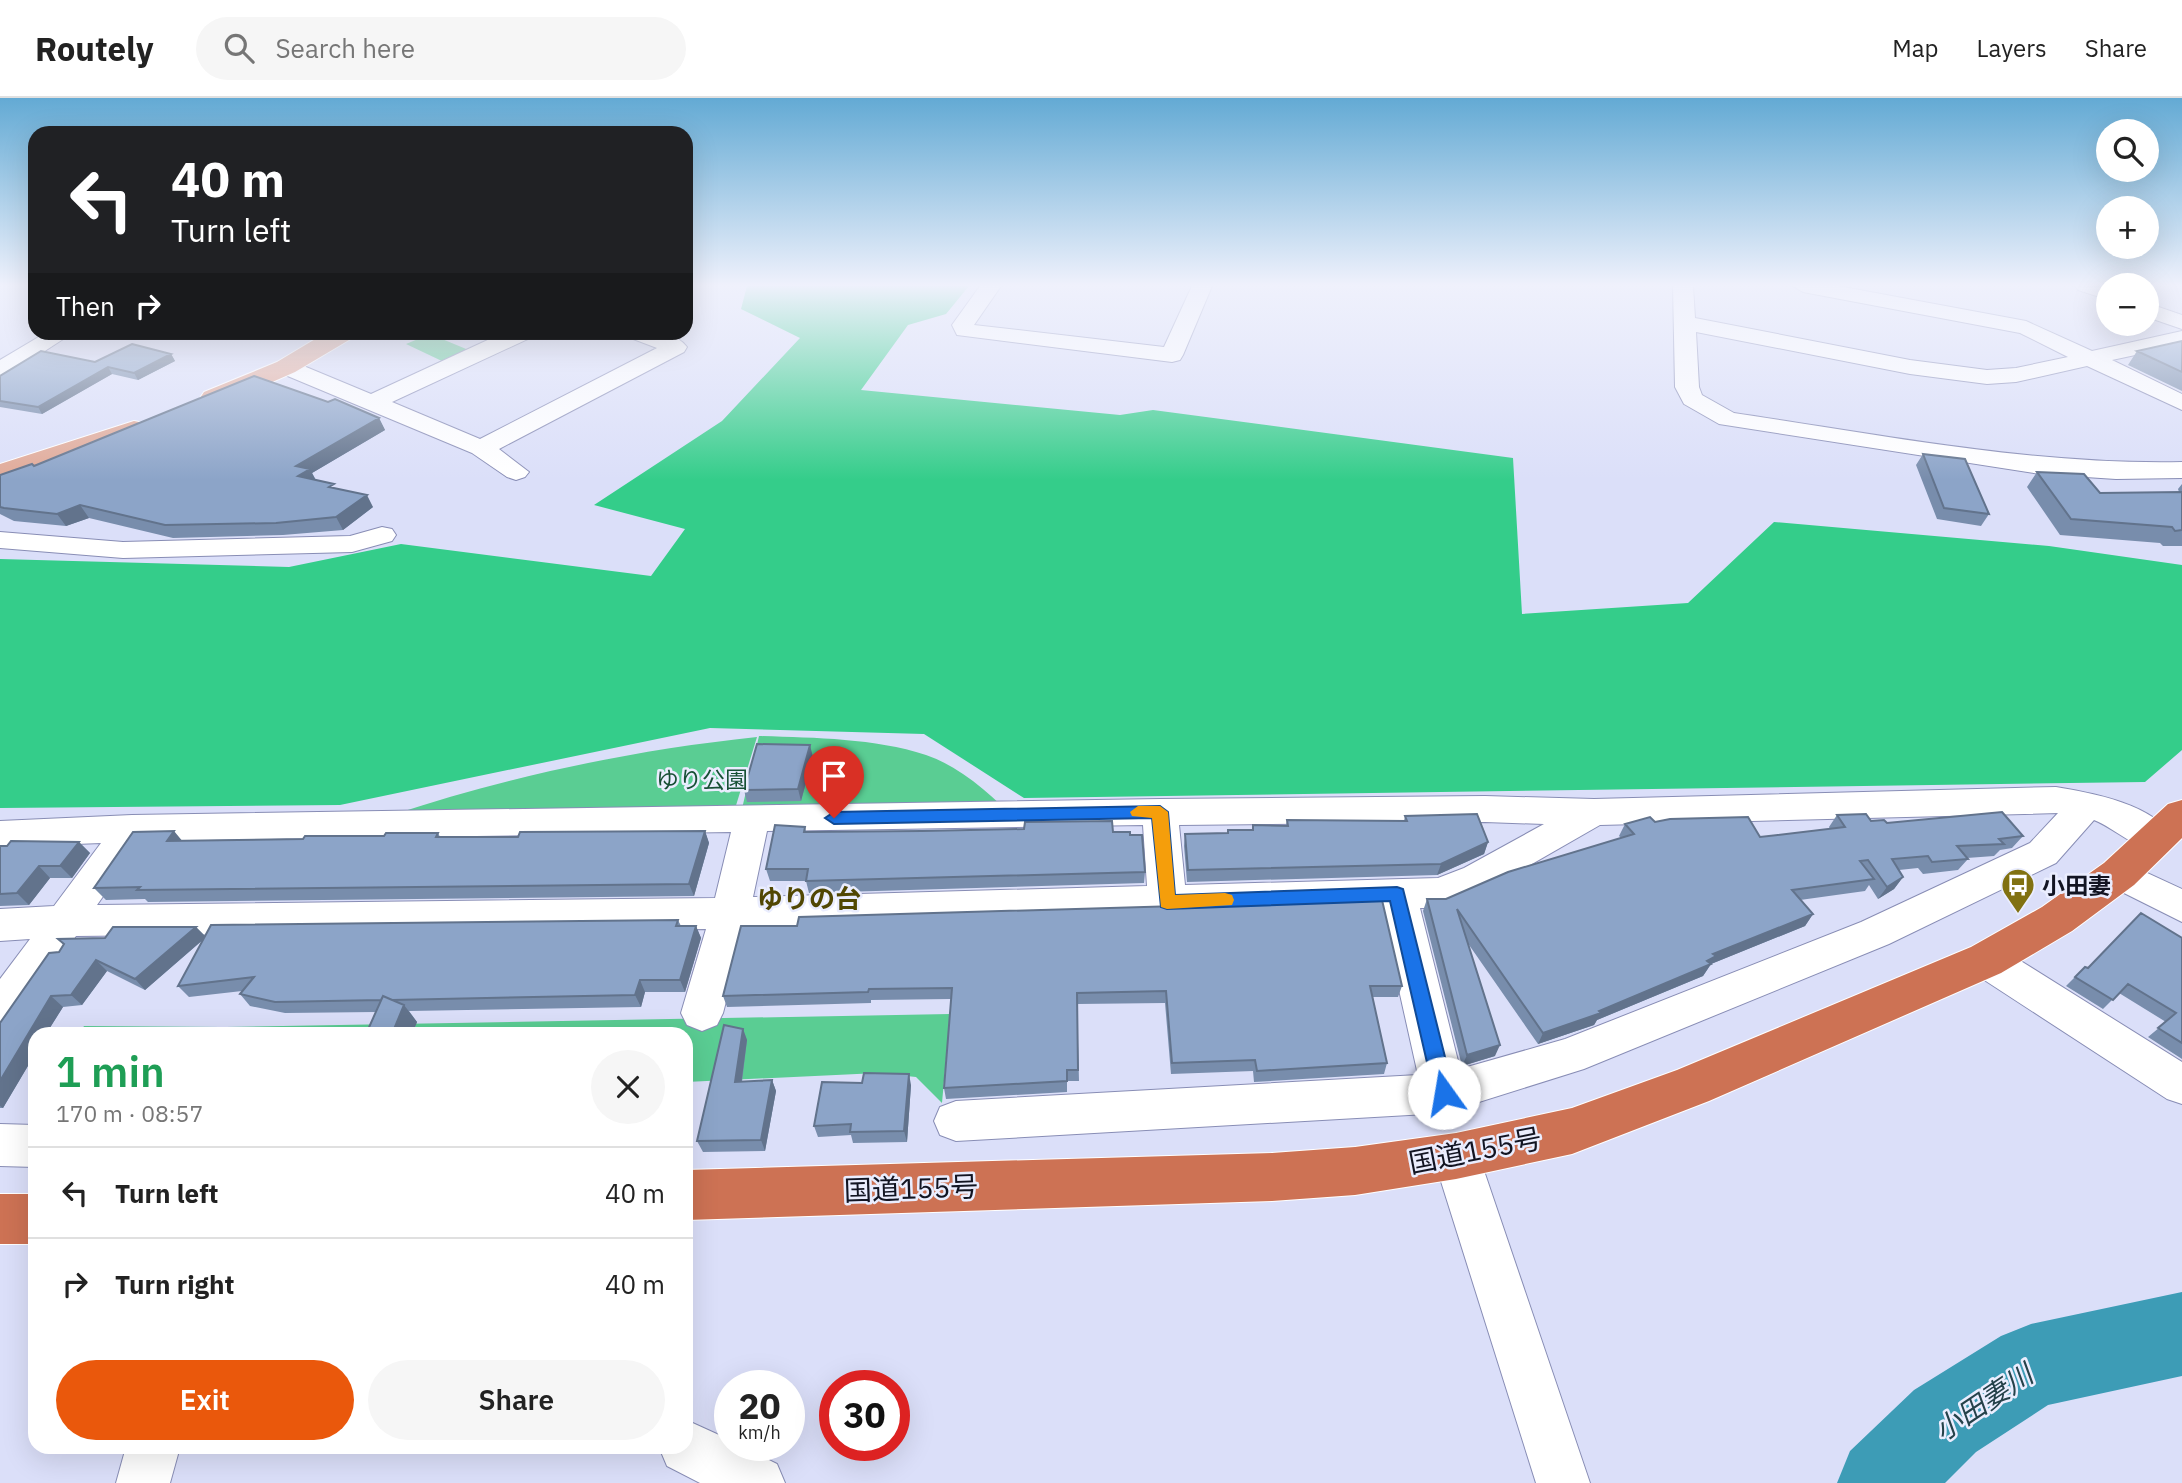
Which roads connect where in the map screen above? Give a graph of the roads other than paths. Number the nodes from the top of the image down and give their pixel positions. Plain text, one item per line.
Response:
1 (32, 351) edge
2 (314, 351) edge
3 (483, 351) edge
4 (667, 351) edge
5 (1136, 351) edge
6 (1174, 351) edge
7 (1686, 351) edge
8 (1830, 351) edge
9 (2078, 351) edge
10 (2126, 351) edge
11 (2093, 358) junction
12 (286, 367) junction
13 (1, 369) edge
14 (373, 402) junction
15 (2182, 403) edge
16 (190, 408) edge
17 (152, 424) edge
18 (481, 448) junction
19 (2182, 470) edge
20 (516, 472) dead end
21 (0, 473) edge
22 (382, 535) dead end
23 (0, 540) edge
24 (2088, 804) junction
25 (1160, 812) junction
26 (1594, 812) junction
27 (752, 820) junction
28 (2169, 827) edge
29 (132, 828) junction
30 (0, 834) edge
31 (2119, 874) junction
32 (1397, 894) junction
33 (1167, 902) junction
34 (2182, 907) edge
35 (730, 913) junction
36 (68, 921) junction
37 (0, 925) edge
38 (1986, 960) junction
39 (0, 1011) edge
40 (702, 1013) dead end
41 (2182, 1085) edge
42 (1444, 1093) junction
43 (956, 1121) dead end
44 (0, 1144) edge
45 (28, 1146) edge
46 (1456, 1156) junction
47 (693, 1195) edge
48 (0, 1219) edge
49 (28, 1219) edge
50 (693, 1450) edge
51 (151, 1454) edge
52 (143, 1483) edge
53 (758, 1483) edge
54 (1563, 1483) edge

1 - 13 street
2 - 12 main road
3 - 14 street
4 - 18 street
5 - 6 street
7 - 19 street
8 - 11 street
9 - 11 street
10 - 11 street
11 - 15 street
12 - 14 street
12 - 16 main road
14 - 18 street
17 - 21 main road
18 - 20 street
22 - 23 street
24 - 26 street
24 - 28 street
24 - 42 street
25 - 26 street
25 - 27 street
25 - 33 street
26 - 32 street
27 - 29 street
27 - 35 street
28 - 31 highway, 国道155号
29 - 30 street
29 - 36 street
31 - 34 street
31 - 38 highway, 国道155号
32 - 33 street
32 - 42 street
33 - 35 street
35 - 36 street
35 - 40 street
36 - 37 street
36 - 39 street
38 - 41 street
38 - 46 highway, 国道155号
42 - 43 street
44 - 45 street
46 - 47 highway, 国道155号
46 - 54 street
48 - 49 highway
50 - 53 street
51 - 52 street

